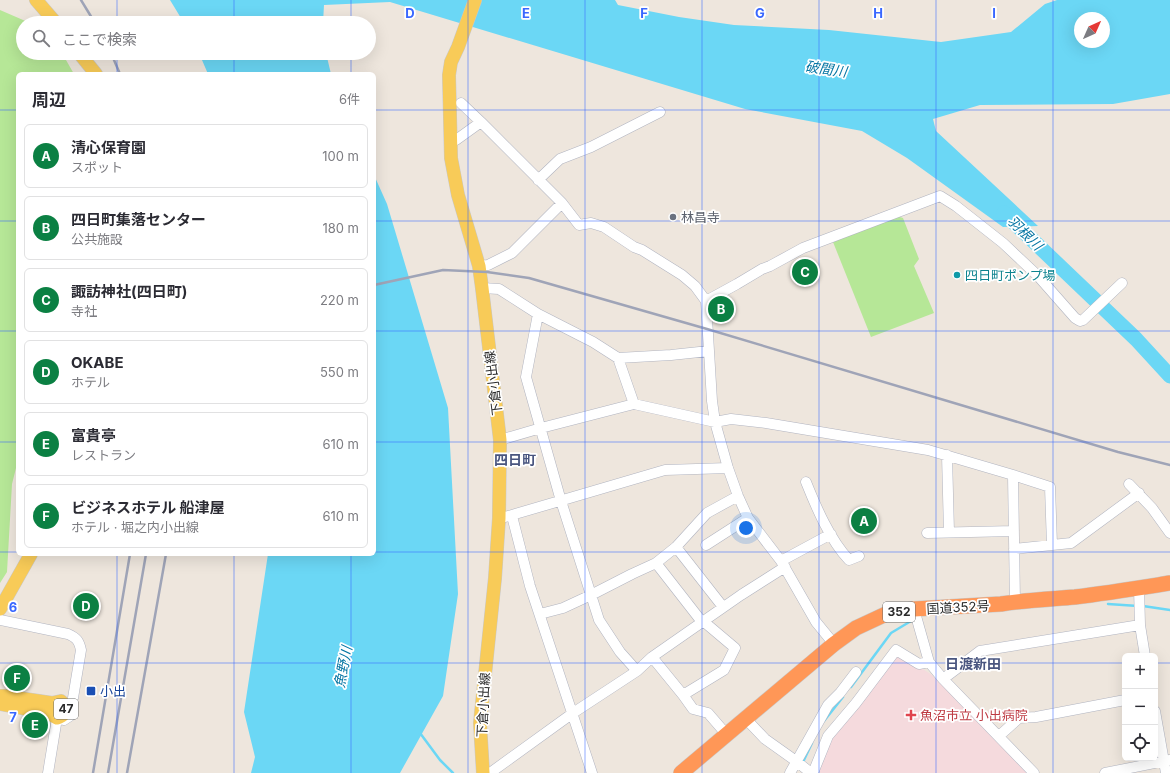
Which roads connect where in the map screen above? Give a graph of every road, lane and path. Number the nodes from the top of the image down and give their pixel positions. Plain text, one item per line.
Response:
1 (36, 0) edge
2 (475, 0) edge
3 (50, 16) edge
4 (85, 60) edge
5 (94, 72) edge
6 (461, 103) dead end
7 (660, 112) dead end
8 (481, 122) junction
9 (451, 140) junction
10 (538, 180) junction
11 (562, 203) junction
12 (479, 266) junction
13 (1122, 284) dead end
14 (482, 288) junction
15 (706, 301) junction
16 (538, 314) junction
17 (709, 351) junction
18 (618, 358) junction
19 (634, 404) junction
20 (715, 422) junction
21 (541, 428) junction
22 (500, 440) junction
23 (947, 455) junction
24 (728, 468) junction
25 (1013, 475) junction
26 (806, 482) dead end
27 (1129, 484) dead end
28 (1139, 493) junction
29 (738, 496) junction
30 (561, 501) junction
31 (506, 517) junction
32 (748, 518) junction
33 (1014, 531) junction
34 (949, 532) junction
35 (927, 533) dead end
36 (1170, 533) edge
37 (831, 534) junction
38 (706, 545) dead end
39 (1052, 545) junction
40 (676, 547) junction
41 (1014, 549) junction
42 (29, 556) edge
43 (859, 556) dead end
44 (656, 563) junction
45 (783, 564) junction
46 (1170, 583) edge
47 (1139, 588) junction
48 (591, 595) junction
49 (1015, 602) junction
50 (723, 607) junction
51 (0, 609) edge
52 (914, 609) junction
53 (540, 614) junction
54 (0, 620) edge
55 (702, 621) junction
56 (1140, 625) junction
57 (834, 644) junction
58 (1145, 653) edge
59 (652, 657) junction
60 (929, 662) junction
61 (637, 671) junction
62 (856, 672) dead end
63 (943, 679) junction
64 (683, 695) junction
65 (0, 696) edge
66 (1122, 701) edge
67 (0, 704) edge
68 (572, 713) junction
69 (57, 718) junction
70 (746, 719) junction
71 (1158, 724) edge
72 (727, 735) junction
73 (999, 736) junction
74 (1167, 761) edge
75 (799, 763) junction
76 (48, 773) edge
77 (483, 773) edge
78 (490, 773) edge
79 (592, 773) edge
80 (681, 773) edge
81 (790, 773) edge
82 (812, 773) edge
83 (1034, 773) edge
84 (1105, 773) edge
85 (1166, 773) edge

1 - 3 main road
2 - 9 main road, 下倉小出線
4 - 5 main road
6 - 8 street
7 - 10 street
8 - 9 street
8 - 10 street
9 - 12 main road, 下倉小出線
10 - 11 street
11 - 12 street
11 - 15 street
12 - 14 main road, 下倉小出線
13 - 15 street
14 - 16 street
14 - 22 main road, 下倉小出線
15 - 17 street
16 - 18 street
16 - 21 street
17 - 18 street
17 - 20 street
18 - 19 street
19 - 20 street
19 - 21 street
20 - 23 street
20 - 24 street
21 - 22 street
21 - 30 street
22 - 31 main road, 下倉小出線
23 - 25 street
23 - 34 street
24 - 29 street
24 - 30 street
25 - 33 street
25 - 39 street
26 - 37 street
27 - 28 street
28 - 36 street
28 - 39 street
29 - 32 street
29 - 40 street
30 - 31 street
30 - 48 street
31 - 53 street
31 - 77 main road, 下倉小出線
32 - 38 street
32 - 45 street
33 - 34 street
33 - 41 street
34 - 35 street
37 - 43 street
37 - 45 street
39 - 41 street
40 - 44 street
40 - 50 street
41 - 49 street
42 - 51 main road
44 - 48 street
44 - 55 street
45 - 50 street
45 - 57 street
46 - 47 highway, 国道352号 / 352
47 - 49 highway, 国道352号 / 352
47 - 56 street
48 - 53 street
48 - 61 street
49 - 52 highway, 国道352号 / 352
50 - 55 street
52 - 57 highway, 国道352号 / 352
52 - 60 street
53 - 68 street
54 - 69 street
55 - 59 street
55 - 64 street
56 - 58 street
56 - 63 street
57 - 70 highway, 国道352号 / 352
59 - 61 street
59 - 64 street
60 - 63 street
60 - 82 street
61 - 68 street
62 - 75 street
63 - 73 street
64 - 72 street
65 - 69 main road, 47
66 - 73 street
67 - 69 main road, 47
68 - 78 street
68 - 79 street
69 - 76 street
70 - 72 highway, 国道352号 / 352
70 - 75 street
71 - 74 street
72 - 80 highway, 国道352号 / 352
73 - 83 street
74 - 84 street
74 - 85 street
75 - 81 street
75 - 82 street

